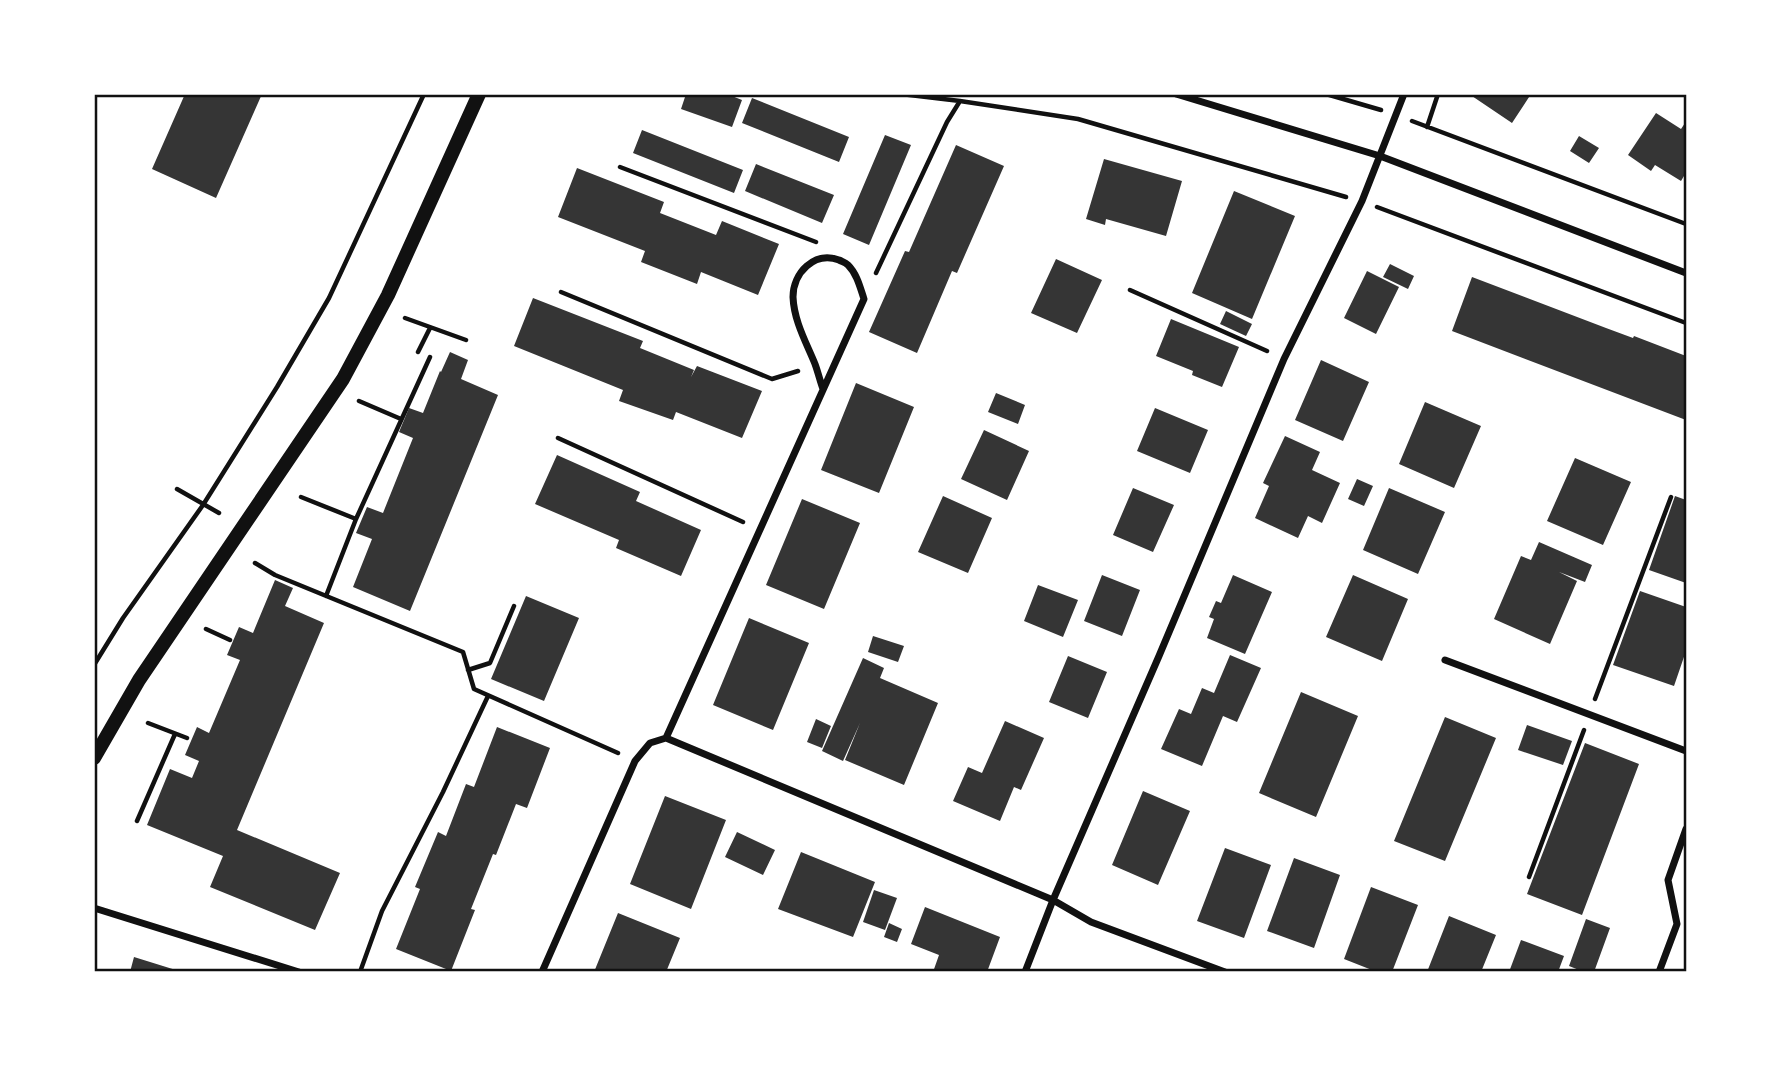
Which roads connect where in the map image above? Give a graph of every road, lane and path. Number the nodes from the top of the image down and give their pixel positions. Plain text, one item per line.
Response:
1 (424, 94) edge
2 (479, 94) edge
3 (901, 94) edge
4 (1176, 94) edge
5 (1326, 94) edge
6 (1404, 94) edge
7 (1438, 94) edge
8 (960, 101) junction
9 (1396, 115) junction
10 (1427, 127) junction
11 (1380, 156) junction
12 (620, 167) dead end
13 (1362, 201) junction
14 (1686, 224) edge
15 (823, 244) dead end
16 (1686, 273) edge
17 (1130, 290) dead end
18 (561, 292) dead end
19 (864, 299) junction
20 (405, 318) dead end
21 (1686, 323) edge
22 (429, 328) junction
23 (466, 340) dead end
24 (418, 352) dead end
25 (429, 357) dead end
26 (1284, 359) junction
27 (816, 366) junction
28 (823, 389) junction
29 (359, 401) dead end
30 (401, 419) junction
31 (558, 438) dead end
32 (177, 489) dead end
33 (301, 497) dead end
34 (1671, 497) dead end
35 (203, 505) junction
36 (219, 513) dead end
37 (356, 519) junction
38 (760, 529) junction
39 (255, 563) dead end
40 (326, 596) junction
41 (514, 606) dead end
42 (206, 629) dead end
43 (230, 640) dead end
44 (1445, 660) dead end
45 (94, 665) edge
46 (468, 670) junction
47 (488, 695) junction
48 (1589, 715) junction
49 (148, 723) dead end
50 (175, 734) junction
51 (187, 738) dead end
52 (666, 738) junction
53 (1686, 751) edge
54 (94, 758) edge
55 (635, 761) junction
56 (137, 821) dead end
57 (1686, 829) edge
58 (1529, 877) dead end
59 (1053, 900) junction
60 (94, 908) edge
61 (299, 971) edge
62 (360, 971) edge
63 (542, 971) edge
64 (1025, 971) edge
65 (1225, 971) edge
66 (1659, 971) edge

1 - 35 path
2 - 54 main road
3 - 8 path
4 - 11 street
5 - 9 path
6 - 9 street
7 - 10 path
8 - 13 path
8 - 19 path
9 - 10 path
9 - 11 street
10 - 14 path
11 - 13 street
11 - 16 street
12 - 15 path
13 - 21 path
13 - 26 street
17 - 26 path
18 - 27 path
19 - 27 street
19 - 28 street
20 - 22 path
22 - 23 path
22 - 24 path
25 - 30 path
26 - 59 street
27 - 28 street
28 - 38 street
29 - 30 path
30 - 37 path
31 - 38 path
32 - 35 path
33 - 37 path
34 - 48 path
35 - 36 path
35 - 45 path
37 - 40 path
38 - 52 street
39 - 40 path
40 - 46 path
41 - 46 path
42 - 43 path
44 - 48 street
46 - 47 path
47 - 55 path
47 - 62 path
48 - 53 street
48 - 58 path
49 - 50 path
50 - 51 path
50 - 56 path
52 - 55 street
52 - 59 street
55 - 63 street
57 - 66 street
59 - 64 street
59 - 65 street
60 - 61 street

